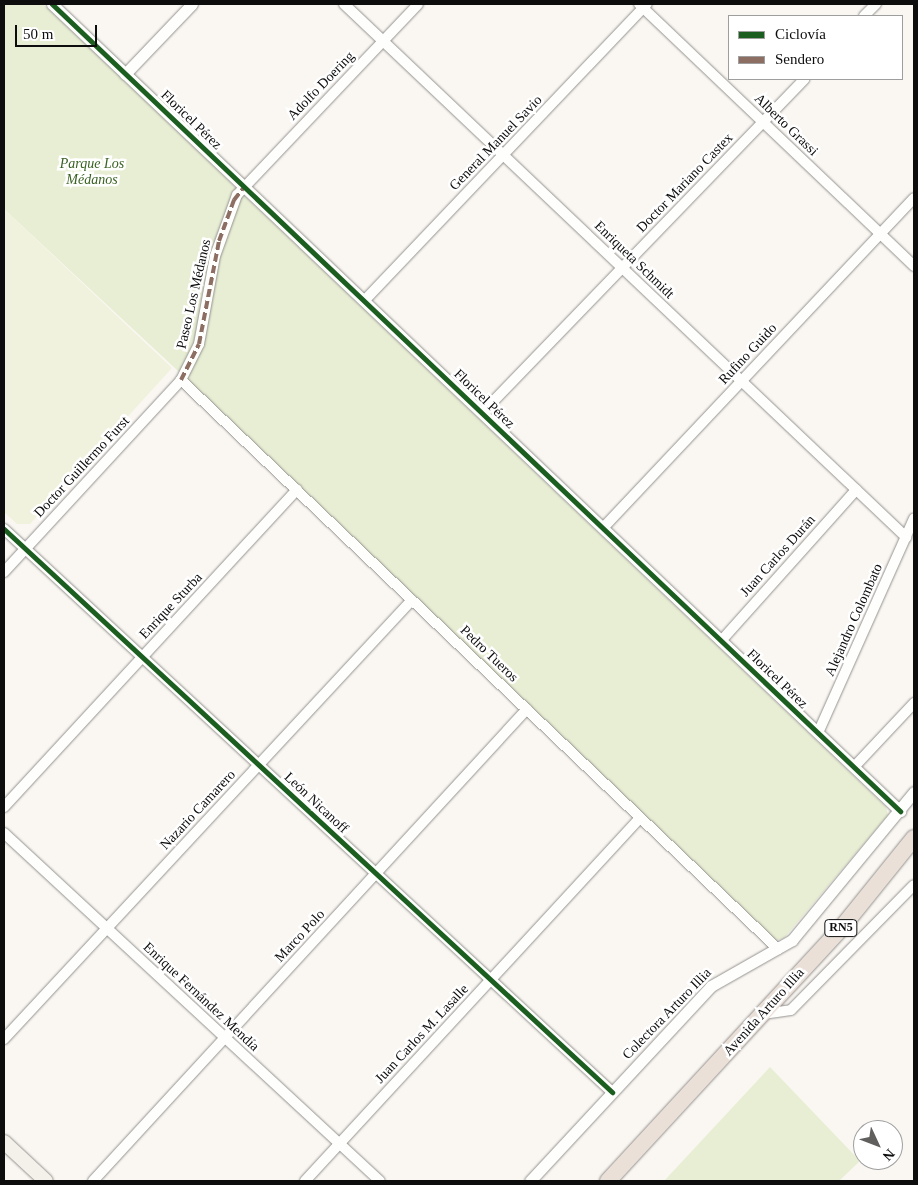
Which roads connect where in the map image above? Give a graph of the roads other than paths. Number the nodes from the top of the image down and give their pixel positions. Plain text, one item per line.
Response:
1 (52, 4) edge
2 (192, 4) edge
3 (344, 4) edge
4 (418, 4) edge
5 (876, 4) edge
6 (643, 5) edge
7 (865, 15) edge
8 (383, 41) junction
9 (125, 74) junction
10 (803, 80) edge
11 (762, 122) junction
12 (503, 155) junction
13 (244, 186) junction
14 (914, 198) edge
15 (881, 234) junction
16 (914, 266) edge
17 (622, 268) junction
18 (364, 301) junction
19 (181, 380) junction
20 (742, 381) junction
21 (482, 413) junction
22 (297, 490) junction
23 (856, 490) junction
24 (914, 518) edge
25 (603, 528) junction
26 (4, 529) edge
27 (906, 537) junction
28 (25, 549) junction
29 (4, 572) edge
30 (412, 600) junction
31 (721, 641) junction
32 (142, 657) junction
33 (914, 704) edge
34 (527, 709) junction
35 (818, 733) junction
36 (258, 765) junction
37 (854, 767) junction
38 (914, 792) edge
39 (4, 807) edge
40 (900, 812) junction
41 (640, 818) junction
42 (4, 833) edge
43 (914, 838) edge
44 (376, 874) junction
45 (914, 885) edge
46 (106, 928) junction
47 (778, 949) junction
48 (491, 980) junction
49 (763, 1014) junction
50 (225, 1038) junction
51 (4, 1039) edge
52 (612, 1092) junction
53 (4, 1142) edge
54 (339, 1144) junction
55 (46, 1181) edge
56 (93, 1181) edge
57 (305, 1181) edge
58 (380, 1181) edge
59 (530, 1181) edge
60 (608, 1181) edge

1 - 9 street, Floricel Pérez
2 - 9 street
3 - 8 street, Enriqueta Schmidt
4 - 8 street, Adolfo Doering
5 - 7 street
6 - 11 street, Alberto Grassi
6 - 12 street, General Manuel Savio
8 - 12 street, Enriqueta Schmidt
8 - 13 street, Adolfo Doering
9 - 13 street, Floricel Pérez
10 - 11 street, Doctor Mariano Castex
11 - 15 street, Alberto Grassi
11 - 17 street, Doctor Mariano Castex
12 - 17 street, Enriqueta Schmidt
12 - 18 street, General Manuel Savio
13 - 18 street, Floricel Pérez
13 - 19 street, Paseo Los Médanos
14 - 15 street, Rufino Guido
15 - 16 street, Alberto Grassi
15 - 20 street, Rufino Guido
17 - 20 street, Enriqueta Schmidt
17 - 21 street, Doctor Mariano Castex
18 - 21 street, Floricel Pérez
19 - 22 street, Pedro Tueros
19 - 28 street, Doctor Guillermo Furst
20 - 23 street, Enriqueta Schmidt
20 - 25 street, Rufino Guido
21 - 25 street, Floricel Pérez
22 - 30 street, Pedro Tueros
22 - 32 street, Enrique Sturba
23 - 27 street, Enriqueta Schmidt
23 - 31 street, Juan Carlos Durán
24 - 27 street, Alejandro Colombato
25 - 31 street, Floricel Pérez
26 - 28 street, León Nicanoff
27 - 35 street, Alejandro Colombato
28 - 29 street, Doctor Guillermo Furst
28 - 32 street, León Nicanoff
30 - 34 street, Pedro Tueros
30 - 36 street, Nazario Camarero
31 - 35 street, Floricel Pérez
32 - 36 street, León Nicanoff
32 - 39 street, Enrique Sturba
33 - 37 street
34 - 41 street, Pedro Tueros
34 - 44 street, Marco Polo
35 - 37 street, Floricel Pérez
36 - 44 street, León Nicanoff
36 - 46 street, Nazario Camarero
37 - 40 street, Floricel Pérez
38 - 40 street, Colectora Arturo Illia
40 - 47 street, Colectora Arturo Illia
41 - 47 street, Pedro Tueros
41 - 48 street, Juan Carlos M. Lasalle
42 - 46 street, Enrique Fernández Mendía
43 - 49 highway, Avenida Arturo Illia / RN5
44 - 48 street, León Nicanoff
44 - 50 street, Marco Polo
45 - 49 street
46 - 50 street, Enrique Fernández Mendía
46 - 51 street, Nazario Camarero
47 - 52 street, Colectora Arturo Illia
48 - 52 street, León Nicanoff
48 - 54 street, Juan Carlos M. Lasalle
49 - 60 highway, Avenida Arturo Illia / RN5
50 - 54 street, Enrique Fernández Mendía
50 - 56 street, Marco Polo
52 - 59 street, Colectora Arturo Illia
53 - 55 main road
54 - 57 street, Juan Carlos M. Lasalle
54 - 58 street, Enrique Fernández Mendía

